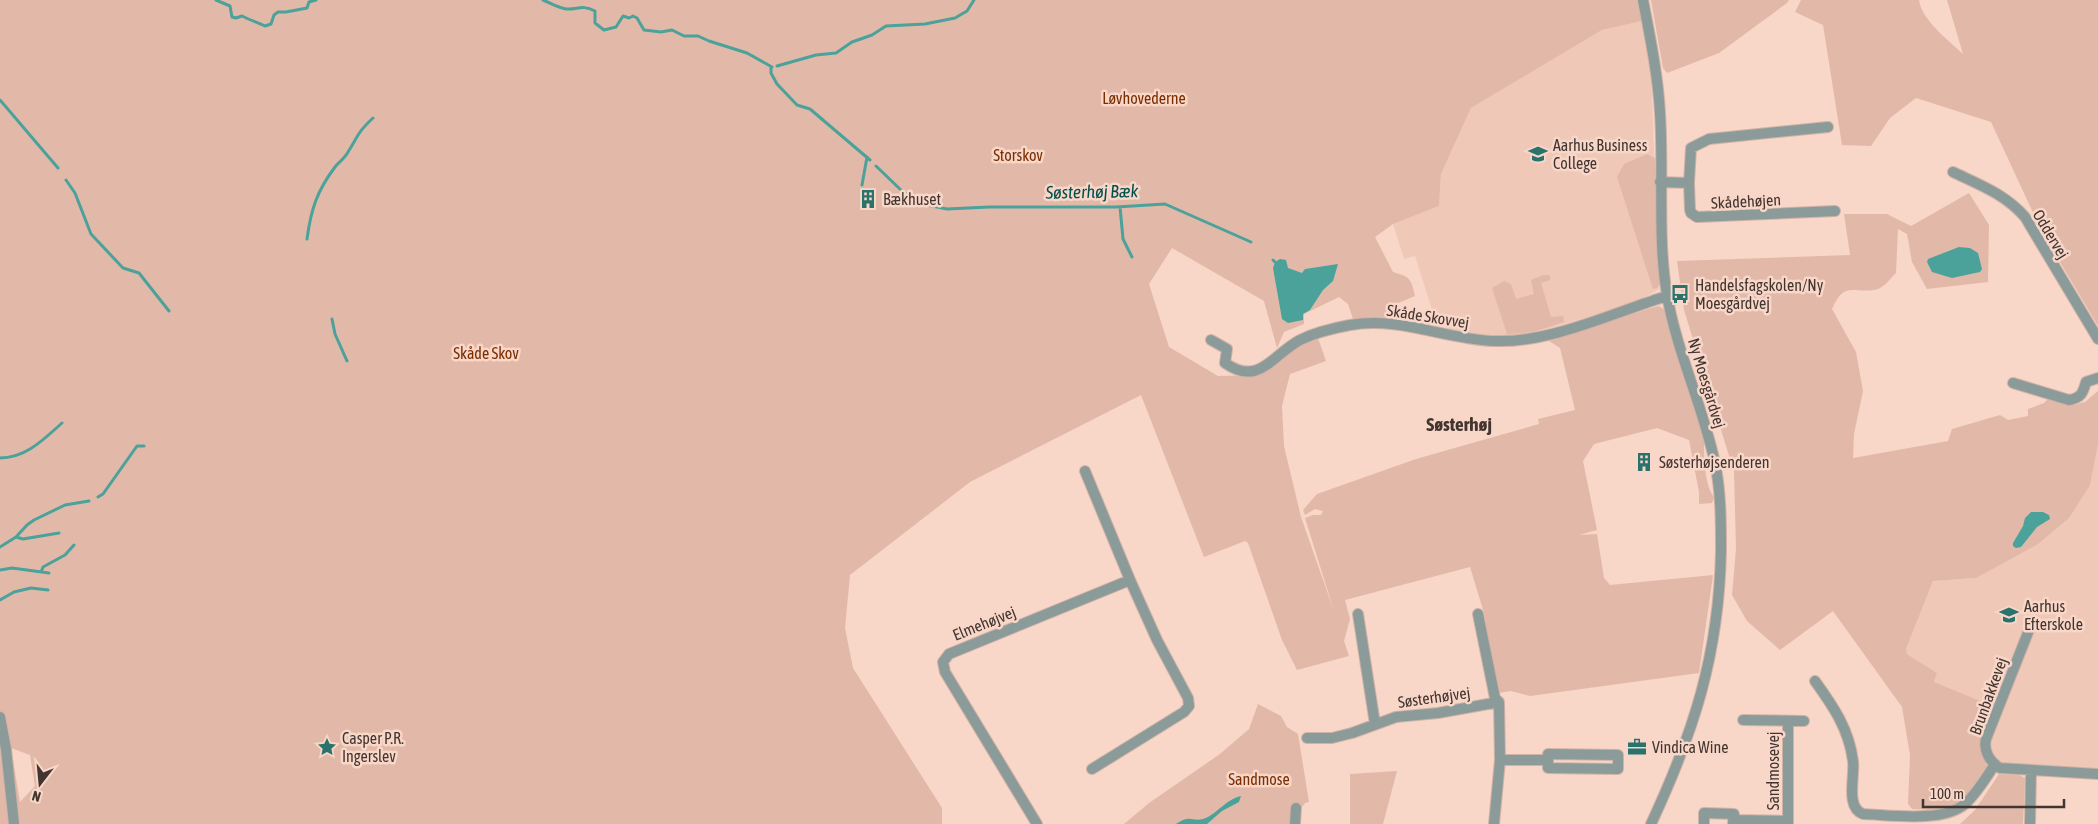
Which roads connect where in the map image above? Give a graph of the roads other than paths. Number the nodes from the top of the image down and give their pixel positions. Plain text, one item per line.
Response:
1 (1643, 0) edge
2 (1828, 127) dead end
3 (1953, 172) dead end
4 (1660, 182) junction
5 (1689, 182) junction
6 (1835, 211) dead end
7 (1667, 296) junction
8 (2098, 339) edge
9 (1210, 340) dead end
10 (2098, 378) edge
11 (2013, 383) dead end
12 (1085, 471) dead end
13 (1130, 580) junction
14 (1358, 614) dead end
15 (1478, 614) dead end
16 (2028, 630) dead end
17 (1815, 682) dead end
18 (1499, 702) junction
19 (0, 717) edge
20 (1742, 720) dead end
21 (1788, 721) junction
22 (1804, 722) dead end
23 (1375, 724) junction
24 (1307, 738) dead end
25 (1500, 760) junction
26 (1548, 760) junction
27 (1995, 764) junction
28 (1092, 769) dead end
29 (2031, 770) junction
30 (2098, 774) edge
31 (1296, 808) dead end
32 (1733, 822) edge
33 (1788, 823) edge
34 (14, 824) edge
35 (1037, 824) edge
36 (1295, 824) edge
37 (1494, 824) edge
38 (1651, 824) edge
39 (1704, 824) edge
40 (2030, 824) edge

1 - 4 street, Ny Moesgårdvej
2 - 5 street, Skådehøjen
3 - 8 street, Oddervej
4 - 5 street
4 - 7 street, Ny Moesgårdvej
5 - 6 street, Skådehøjen
7 - 9 street, Skåde Skovvej
7 - 38 street, Ny Moesgårdvej
10 - 11 street
12 - 13 street
13 - 28 street
13 - 35 street, Elmehøjvej
14 - 23 street
15 - 18 street, Søsterhøjvej
16 - 27 street, Brunbakkevej
17 - 27 street
18 - 23 street, Søsterhøjvej
18 - 25 street, Søsterhøjvej
19 - 34 street
20 - 21 street, Sandmosevej
21 - 22 street, Sandmosevej
21 - 33 street, Sandmosevej
23 - 24 street, Søsterhøjvej
25 - 26 street
25 - 37 street, Søsterhøjvej
26 - 26 street
27 - 29 street
29 - 30 street
29 - 40 street
31 - 36 street
32 - 33 street, Sandmosevej
32 - 39 street, Sandmosevej

